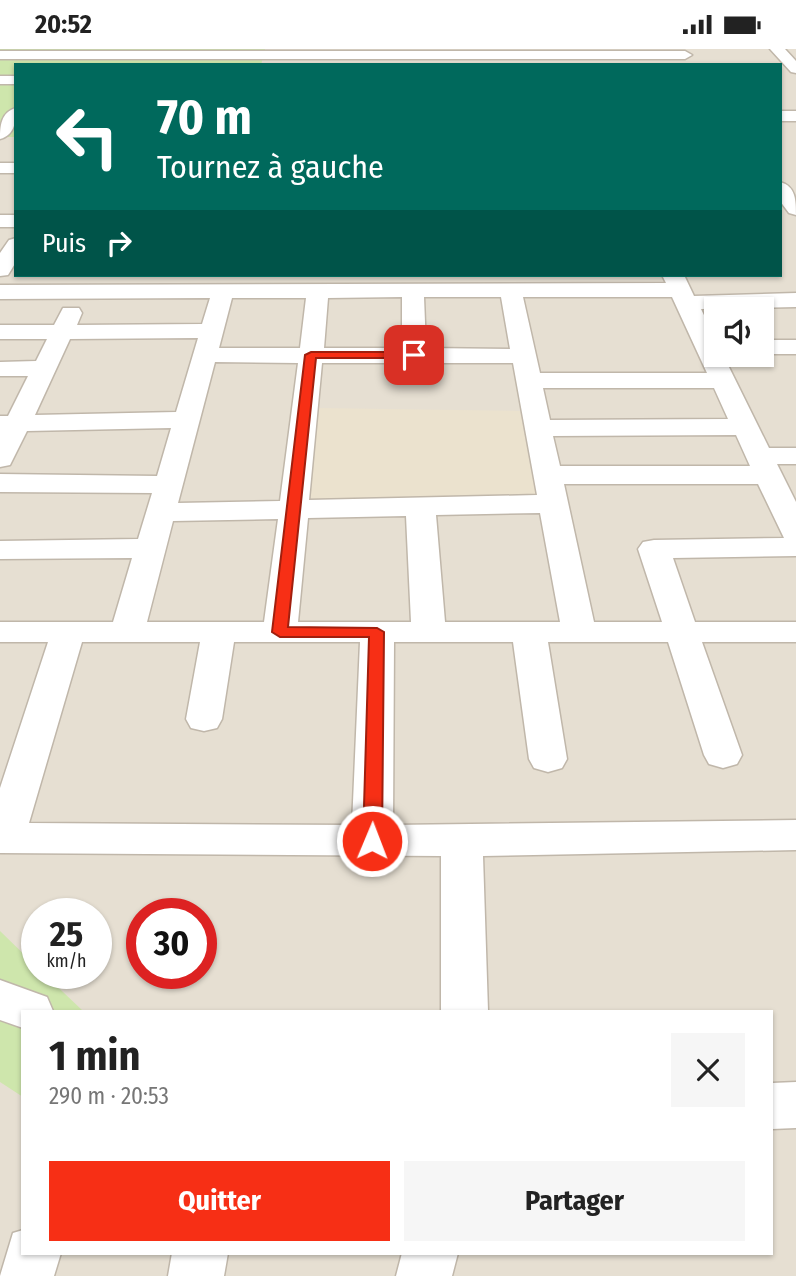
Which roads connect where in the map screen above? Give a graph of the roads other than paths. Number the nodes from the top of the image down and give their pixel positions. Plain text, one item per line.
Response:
1 (777, 49) edge
2 (433, 52) edge
3 (525, 52) edge
4 (619, 52) edge
5 (0, 55) edge
6 (124, 56) edge
7 (243, 56) edge
8 (340, 56) edge
9 (686, 56) edge
10 (184, 60) edge
11 (411, 60) edge
12 (484, 60) edge
13 (560, 60) edge
14 (792, 67) edge
15 (14, 116) edge
16 (0, 134) edge
17 (14, 247) edge
18 (0, 270) edge
19 (85, 283) edge
20 (181, 283) edge
21 (290, 283) edge
22 (379, 283) edge
23 (581, 283) edge
24 (492, 285) edge
25 (680, 289) edge
26 (318, 291) junction
27 (413, 291) junction
28 (0, 292) edge
29 (222, 292) junction
30 (793, 293) edge
31 (710, 297) edge
32 (774, 298) edge
33 (0, 332) edge
34 (62, 332) junction
35 (704, 332) edge
36 (208, 343) junction
37 (774, 344) edge
38 (796, 347) edge
39 (311, 355) junction
40 (414, 355) junction
41 (719, 367) edge
42 (44, 368) junction
43 (526, 368) junction
44 (0, 369) edge
45 (723, 380) junction
46 (186, 419) junction
47 (8, 425) edge
48 (746, 427) junction
49 (538, 428) junction
50 (796, 456) edge
51 (0, 459) edge
52 (764, 465) junction
53 (547, 475) junction
54 (0, 483) edge
55 (164, 498) junction
56 (554, 504) junction
57 (420, 507) junction
58 (293, 509) junction
59 (795, 532) edge
60 (150, 548) junction
61 (0, 550) edge
62 (0, 632) edge
63 (68, 632) junction
64 (127, 632) junction
65 (219, 632) junction
66 (280, 632) junction
67 (377, 632) junction
68 (429, 632) junction
69 (529, 632) junction
70 (579, 632) junction
71 (682, 632) junction
72 (796, 632) edge
73 (204, 719) dead end
74 (723, 755) dead end
75 (548, 759) dead end
76 (796, 835) edge
77 (2, 839) edge
78 (372, 841) junction
79 (462, 841) junction
80 (0, 1000) edge
81 (27, 1010) edge
82 (465, 1010) edge
83 (796, 1105) edge
84 (773, 1106) edge
85 (32, 1255) edge
86 (200, 1255) edge
87 (429, 1255) edge
88 (26, 1276) edge
89 (196, 1276) edge
90 (424, 1276) edge

1 - 14 street
2 - 11 street
2 - 12 street
3 - 12 street
3 - 13 street
4 - 9 street
4 - 13 street
5 - 6 street
6 - 10 street
7 - 8 street
7 - 10 street
8 - 11 street
15 - 16 street
17 - 18 street
19 - 20 street
19 - 28 street
19 - 34 street
20 - 29 street
21 - 26 street
21 - 29 street
22 - 26 street
22 - 27 street
23 - 24 street
23 - 25 street
24 - 27 street
24 - 43 street
25 - 31 street
25 - 35 street
26 - 39 street
27 - 40 street
29 - 36 street
30 - 32 street
33 - 34 street
34 - 36 street
34 - 42 street
36 - 39 street
36 - 46 street
37 - 38 street
39 - 40 street
39 - 58 street
40 - 43 street
41 - 45 street
42 - 44 street
42 - 47 street
43 - 45 street
43 - 49 street
45 - 48 street
46 - 47 street
46 - 55 street
47 - 51 street
48 - 49 street
48 - 52 street
49 - 53 street
50 - 52 street
52 - 53 street
52 - 59 street
53 - 56 street
54 - 55 street
55 - 58 street
55 - 60 street
56 - 57 street
56 - 70 street
57 - 58 street
57 - 68 street
58 - 66 street
59 - 71 street
60 - 61 street
60 - 64 street
62 - 63 street
63 - 64 street
63 - 77 street
64 - 65 street
65 - 66 street
65 - 73 street
66 - 67 street
67 - 68 street
67 - 78 street
68 - 69 street
69 - 70 street
69 - 75 street
70 - 71 street
71 - 72 street
71 - 74 street
76 - 79 street
77 - 78 street
78 - 79 street
79 - 82 street
80 - 81 street
83 - 84 street
85 - 88 street
86 - 89 street
87 - 90 street

